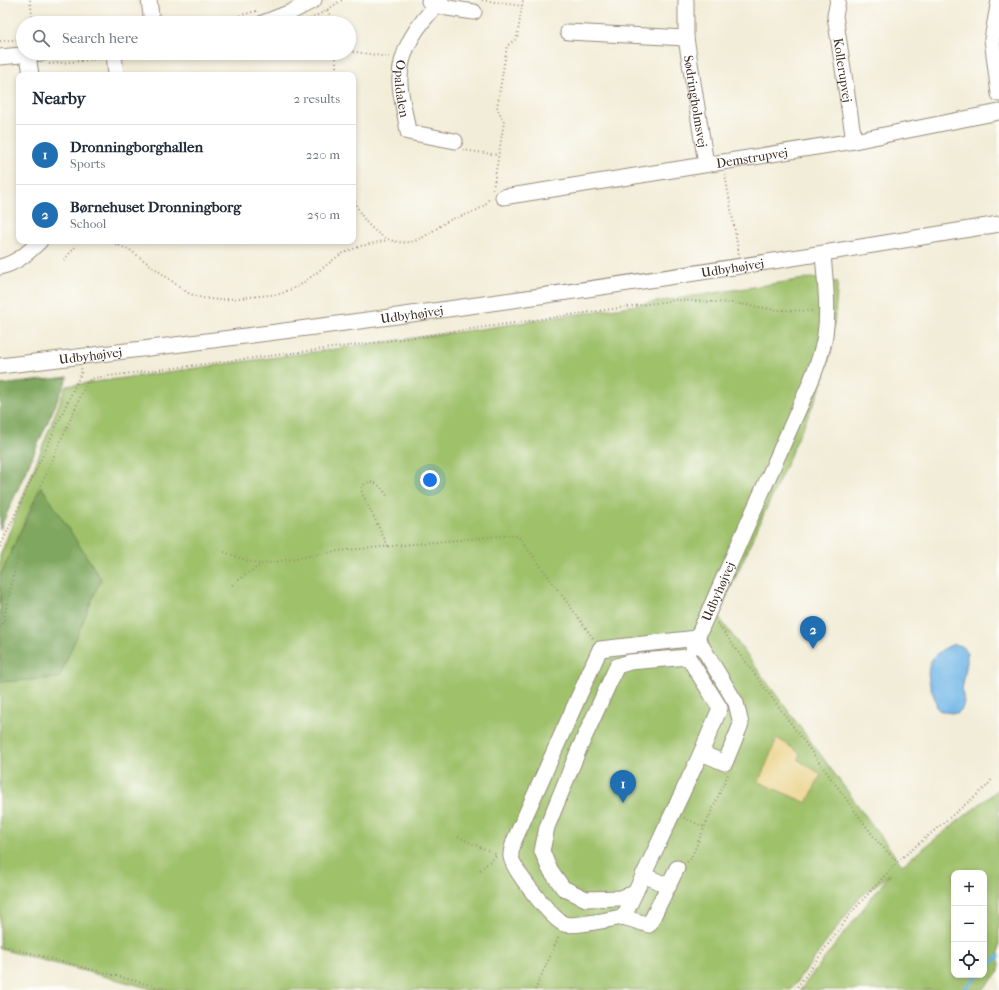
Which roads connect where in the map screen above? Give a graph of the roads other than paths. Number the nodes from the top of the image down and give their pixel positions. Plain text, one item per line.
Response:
1 (149, 0) edge
2 (686, 0) edge
3 (838, 0) edge
4 (999, 0) edge
5 (435, 2) edge
6 (319, 3) edge
7 (478, 6) edge
8 (151, 16) edge
9 (267, 16) edge
10 (568, 32) dead end
11 (686, 38) junction
12 (0, 57) edge
13 (16, 59) edge
14 (20, 60) edge
15 (33, 62) edge
16 (999, 94) edge
17 (999, 112) edge
18 (455, 141) road end
19 (854, 141) junction
20 (706, 164) junction
21 (495, 195) road end
22 (999, 224) edge
23 (37, 244) edge
24 (823, 254) junction
25 (0, 267) edge
26 (0, 366) edge
27 (697, 638) junction
28 (688, 657) junction
29 (701, 753) junction
30 (678, 868) road end
31 (643, 875) junction
32 (669, 886) junction
33 (635, 892) junction
34 (622, 917) junction

1 - 8 street
2 - 11 street, Sødringholmsvej
3 - 19 street, Kollerupvej
4 - 16 street
5 - 7 street, Opaldalen
5 - 18 street, Opaldalen
6 - 9 street
10 - 11 street, Sødringholmsvej
11 - 20 street, Sødringholmsvej
12 - 13 street
14 - 15 street
17 - 19 street, Demstrupvej
19 - 20 street, Demstrupvej
20 - 21 street, Demstrupvej
22 - 24 street, Udbyhøjvej
23 - 25 street
24 - 26 street, Udbyhøjvej
24 - 27 street, Udbyhøjvej
27 - 28 street, Udbyhøjvej
27 - 29 street
27 - 34 street
28 - 29 street
28 - 33 street
29 - 31 street
30 - 32 street
31 - 32 street
31 - 33 street
32 - 34 street
33 - 34 street

